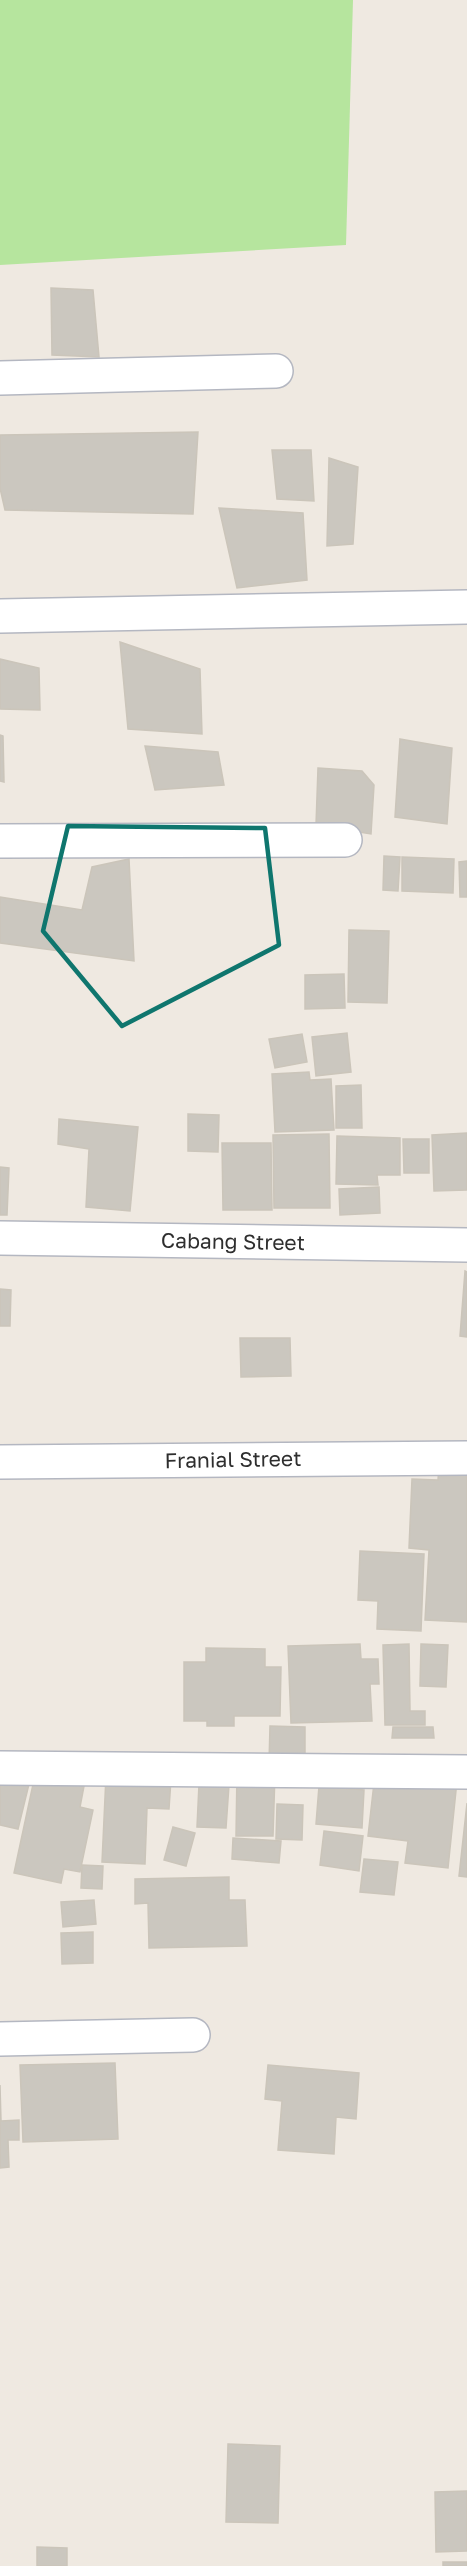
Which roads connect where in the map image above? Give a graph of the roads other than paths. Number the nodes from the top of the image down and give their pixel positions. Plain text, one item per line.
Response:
1 (276, 371) dead end
2 (0, 378) edge
3 (467, 607) edge
4 (0, 616) edge
5 (345, 840) dead end
6 (0, 841) edge
7 (0, 1238) edge
8 (467, 1245) edge
9 (467, 1458) edge
10 (0, 1462) edge
11 (0, 1768) edge
12 (467, 1772) edge
13 (193, 2035) dead end
14 (0, 2039) edge

1 - 2 street
3 - 4 street
5 - 6 street
7 - 8 street, Cabang Street
9 - 10 street, Franial Street
11 - 12 street
13 - 14 street

